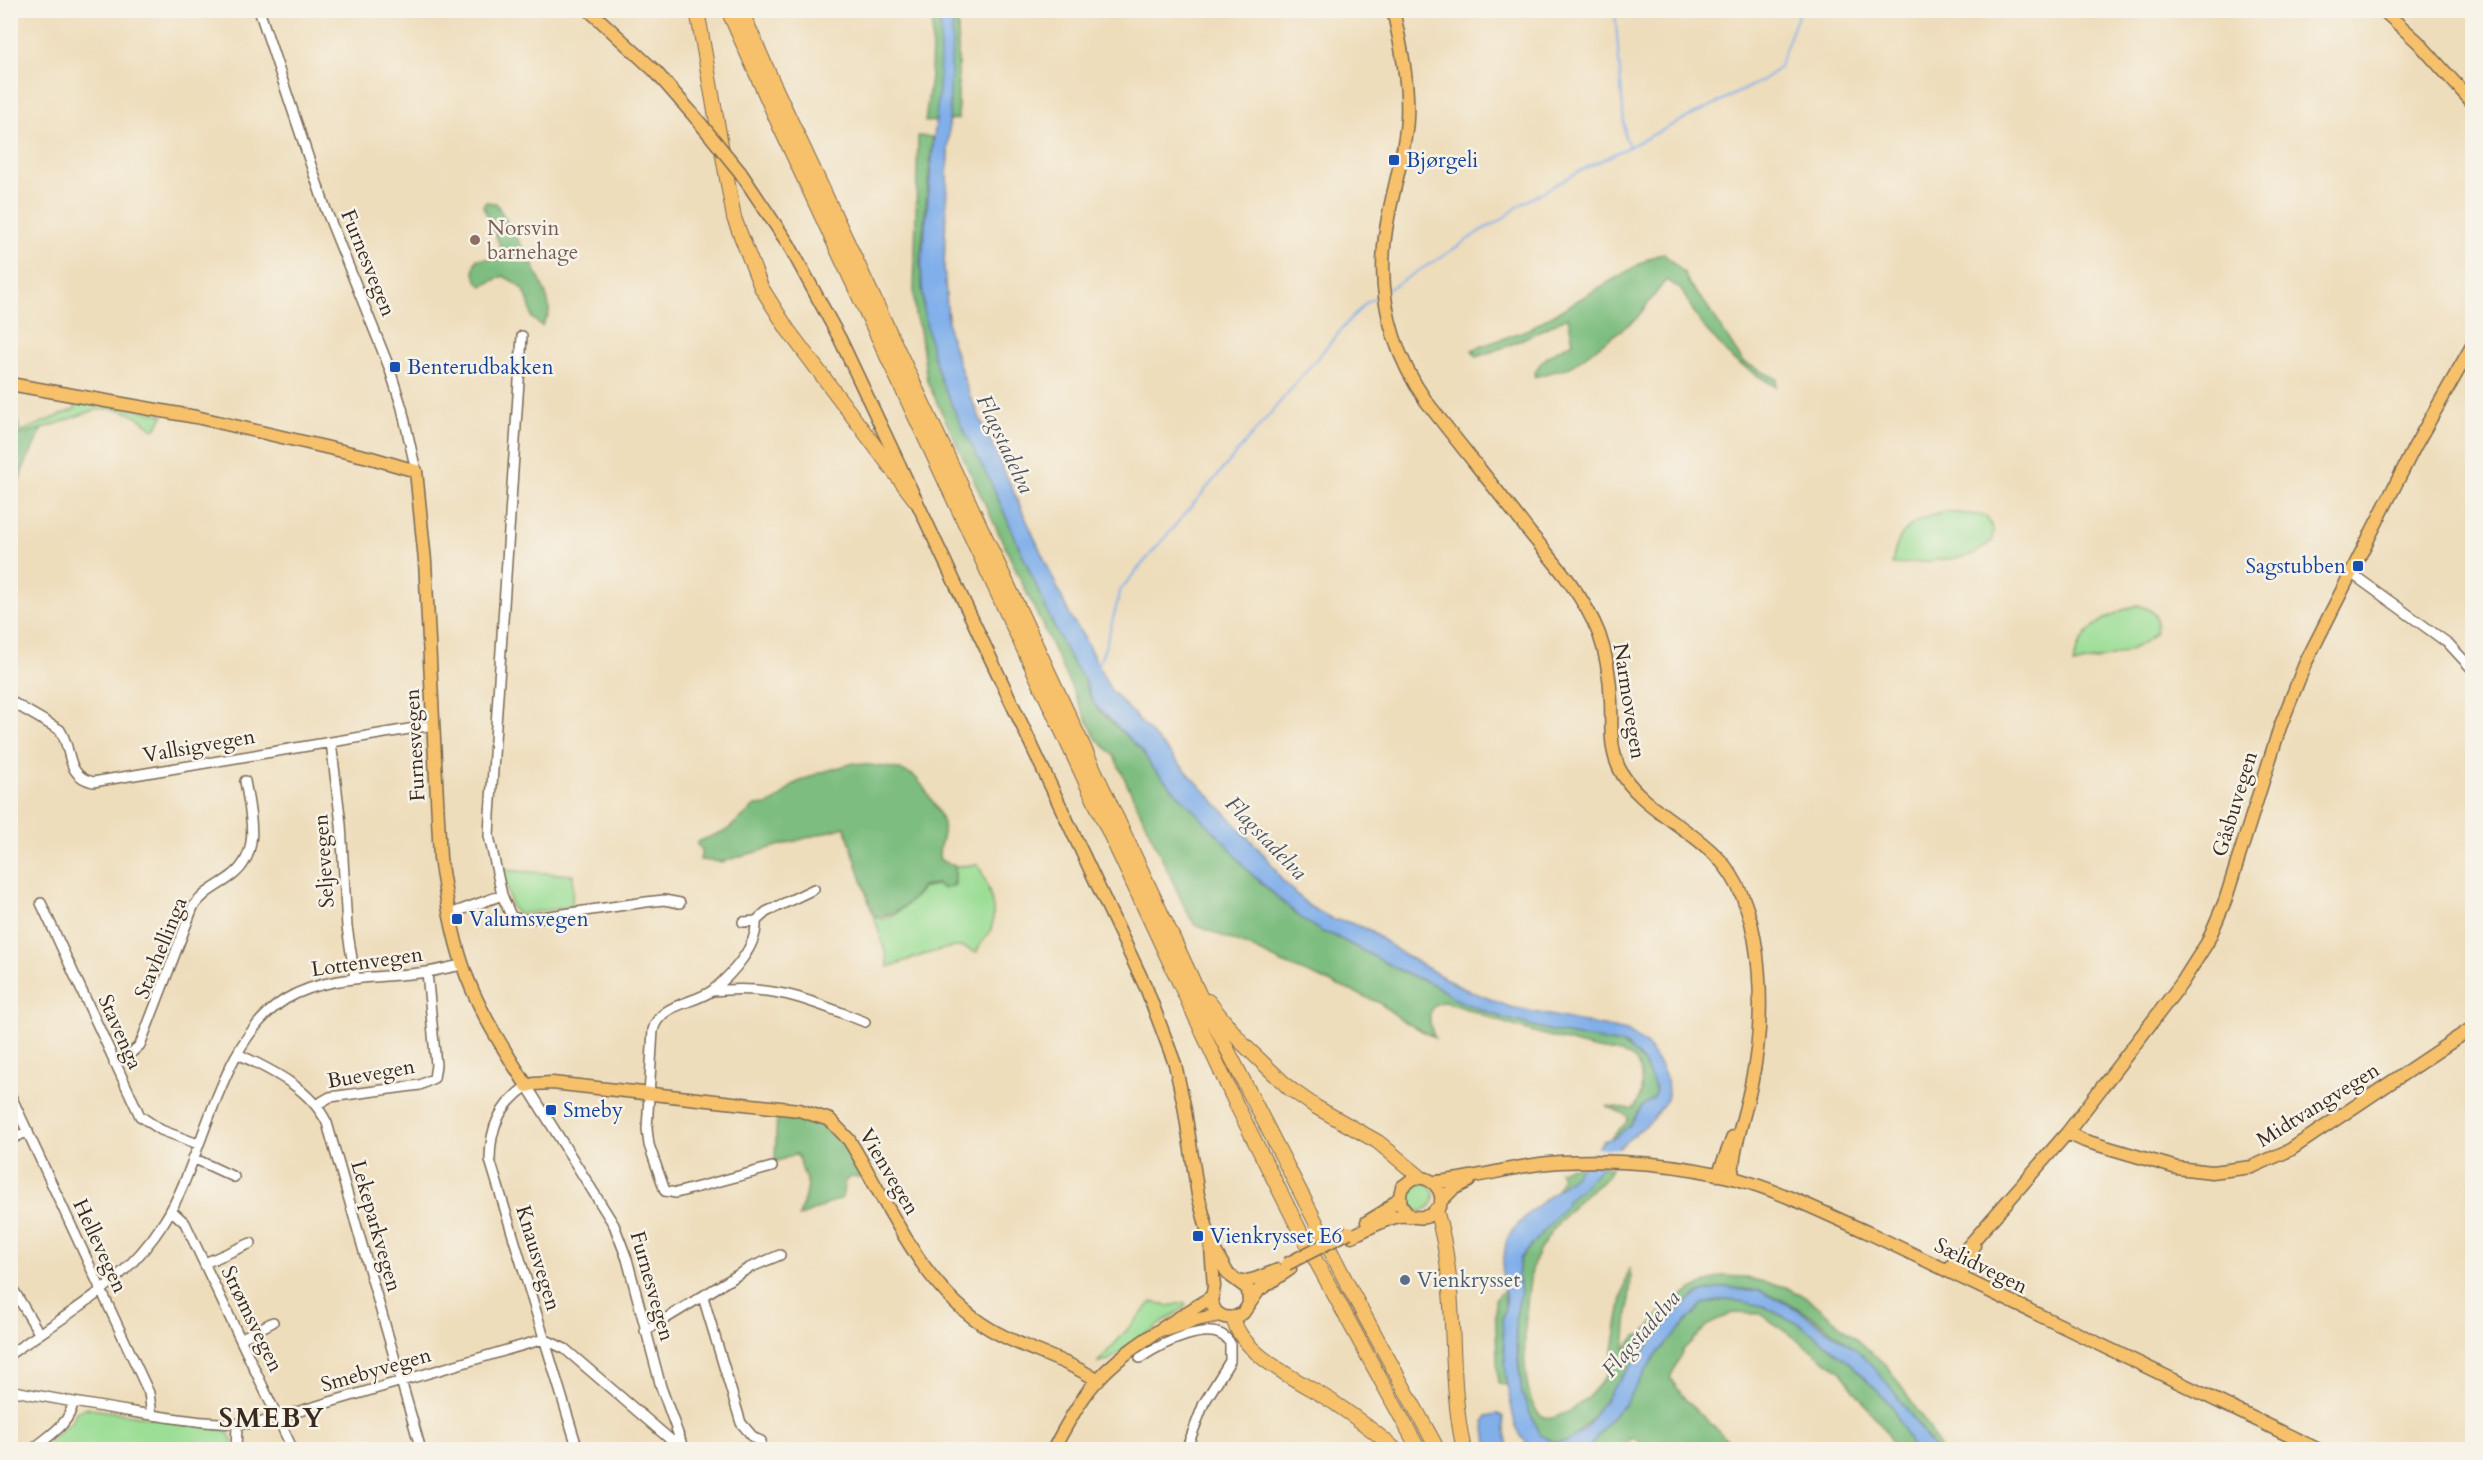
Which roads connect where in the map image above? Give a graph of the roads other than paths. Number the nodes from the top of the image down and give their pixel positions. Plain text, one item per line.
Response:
1 (260, 10) edge
2 (589, 10) edge
3 (697, 10) edge
4 (728, 10) edge
5 (741, 10) edge
6 (1393, 10) edge
7 (2383, 10) edge
8 (2472, 102) edge
9 (522, 336) dead end
10 (2472, 346) edge
11 (10, 384) edge
12 (416, 471) junction
13 (916, 501) junction
14 (2351, 573) junction
15 (2472, 669) edge
16 (10, 701) edge
17 (434, 725) junction
18 (331, 742) junction
19 (245, 781) dead end
20 (814, 889) dead end
21 (502, 895) junction
22 (42, 903) dead end
23 (680, 903) dead end
24 (450, 914) junction
25 (756, 921) junction
26 (743, 922) dead end
27 (462, 965) junction
28 (427, 972) junction
29 (355, 978) junction
30 (712, 991) junction
31 (1199, 994) junction
32 (866, 1022) dead end
33 (2472, 1028) edge
34 (238, 1054) junction
35 (114, 1063) junction
36 (527, 1086) junction
37 (648, 1092) junction
38 (10, 1094) edge
39 (316, 1105) junction
40 (1743, 1117) junction
41 (28, 1131) junction
42 (2067, 1133) junction
43 (10, 1140) edge
44 (198, 1144) junction
45 (192, 1158) junction
46 (772, 1167) dead end
47 (1718, 1175) junction
48 (234, 1177) dead end
49 (1419, 1177) junction
50 (1475, 1177) junction
51 (1732, 1178) junction
52 (1434, 1182) junction
53 (1400, 1197) junction
54 (1438, 1206) junction
55 (171, 1210) junction
56 (1410, 1216) junction
57 (1350, 1234) junction
58 (1979, 1237) junction
59 (251, 1243) dead end
60 (1211, 1244) junction
61 (780, 1255) dead end
62 (206, 1263) junction
63 (1288, 1267) junction
64 (1947, 1271) junction
65 (1960, 1277) junction
66 (1238, 1281) junction
67 (10, 1284) edge
68 (101, 1291) junction
69 (1213, 1292) junction
70 (703, 1297) junction
71 (1249, 1305) junction
72 (1227, 1317) junction
73 (273, 1322) dead end
74 (645, 1331) junction
75 (39, 1333) junction
76 (1156, 1333) junction
77 (242, 1338) junction
78 (544, 1339) junction
79 (10, 1354) edge
80 (1140, 1358) dead end
81 (401, 1381) junction
82 (1098, 1381) junction
83 (10, 1390) edge
84 (73, 1402) junction
85 (152, 1415) junction
86 (279, 1417) junction
87 (237, 1425) junction
88 (761, 1441) dead end
89 (673, 1443) edge
90 (32, 1449) edge
91 (236, 1449) edge
92 (293, 1449) edge
93 (421, 1449) edge
94 (578, 1449) edge
95 (684, 1449) edge
96 (1053, 1449) edge
97 (1186, 1449) edge
98 (1396, 1449) edge
99 (1419, 1449) edge
100 (1438, 1449) edge
101 (1464, 1449) edge
102 (2319, 1449) edge

1 - 12 street, Furnesvegen
2 - 13 main road, bridge
3 - 13 highway
4 - 99 highway
5 - 31 highway
6 - 40 main road, Narmovegen
7 - 8 main road
9 - 21 street
10 - 14 main road, Gåsbuvegen
11 - 12 main road
12 - 17 main road, Furnesvegen
13 - 60 main road
14 - 15 street
14 - 42 main road, Gåsbuvegen
16 - 18 street, Vallsigvegen
17 - 18 street, Vallsigvegen
17 - 24 main road, Furnesvegen
18 - 29 street, Seljevegen
19 - 35 street, Stavhellinga
20 - 25 street
21 - 23 street
21 - 24 street
22 - 35 street, Stavenga
24 - 27 main road, Furnesvegen
25 - 26 street
25 - 30 street
27 - 28 street, Lottenvegen
27 - 36 main road, Furnesvegen
28 - 29 street, Lottenvegen
28 - 39 street, Buevegen
29 - 34 street, Lottenvegen
30 - 32 street
30 - 37 street
31 - 49 highway
31 - 100 highway
33 - 42 main road, Midtvangvegen
34 - 39 street, Lekeparkvegen
34 - 44 street, Lottenvegen
35 - 44 street, Stavenga
36 - 37 main road, Vienvegen
36 - 74 street, Furnesvegen
36 - 78 street, Knausvegen
37 - 46 street
37 - 82 main road, Vienvegen
38 - 41 street, Hellevegen
39 - 81 street, Lekeparkvegen
40 - 47 main road, Narmovegen
40 - 51 main road, Narmovegen
41 - 43 street
41 - 68 street, Hellevegen
42 - 58 main road, Gåsbuvegen
44 - 45 street, Lottenvegen
45 - 48 street
45 - 55 street, Lottenvegen
47 - 50 main road, Sælidvegen
47 - 51 main road, Sælidvegen
49 - 52 main road
49 - 53 main road
50 - 52 main road
50 - 54 main road
51 - 64 main road, Sælidvegen
52 - 54 main road
53 - 56 main road
53 - 57 main road
54 - 56 main road
54 - 101 highway
55 - 62 street, Strømsvegen
55 - 68 street, Lottenvegen
56 - 57 main road
57 - 63 main road, bridge
58 - 64 main road, Gåsbuvegen
58 - 65 main road, Gåsbuvegen
59 - 62 street
60 - 66 main road
60 - 69 main road
61 - 70 street
62 - 77 street, Strømsvegen
63 - 66 main road
63 - 71 main road
64 - 65 main road, Sælidvegen
65 - 102 main road, Sælidvegen
66 - 69 main road
66 - 71 main road
67 - 75 street
68 - 75 street, Lottenvegen
68 - 85 street, Hellevegen
69 - 72 main road
69 - 76 main road
70 - 74 street
70 - 88 street
71 - 72 main road
72 - 76 main road
72 - 98 highway
73 - 77 street
74 - 89 street, Furnesvegen
75 - 79 street, Lottenvegen
76 - 82 main road
77 - 86 street, Strømsvegen
78 - 81 street, Smebyvegen
78 - 89 street
78 - 94 street, Knausvegen
80 - 97 street
81 - 86 street, Smebyvegen
81 - 93 street, Lekeparkvegen
82 - 96 main road
83 - 84 street, Smebyvegen
84 - 85 street, Smebyvegen
84 - 90 street
85 - 87 street, Smebyvegen
86 - 87 street, Smebyvegen
86 - 92 street, Strømsvegen
87 - 91 street
89 - 95 street, Furnesvegen

